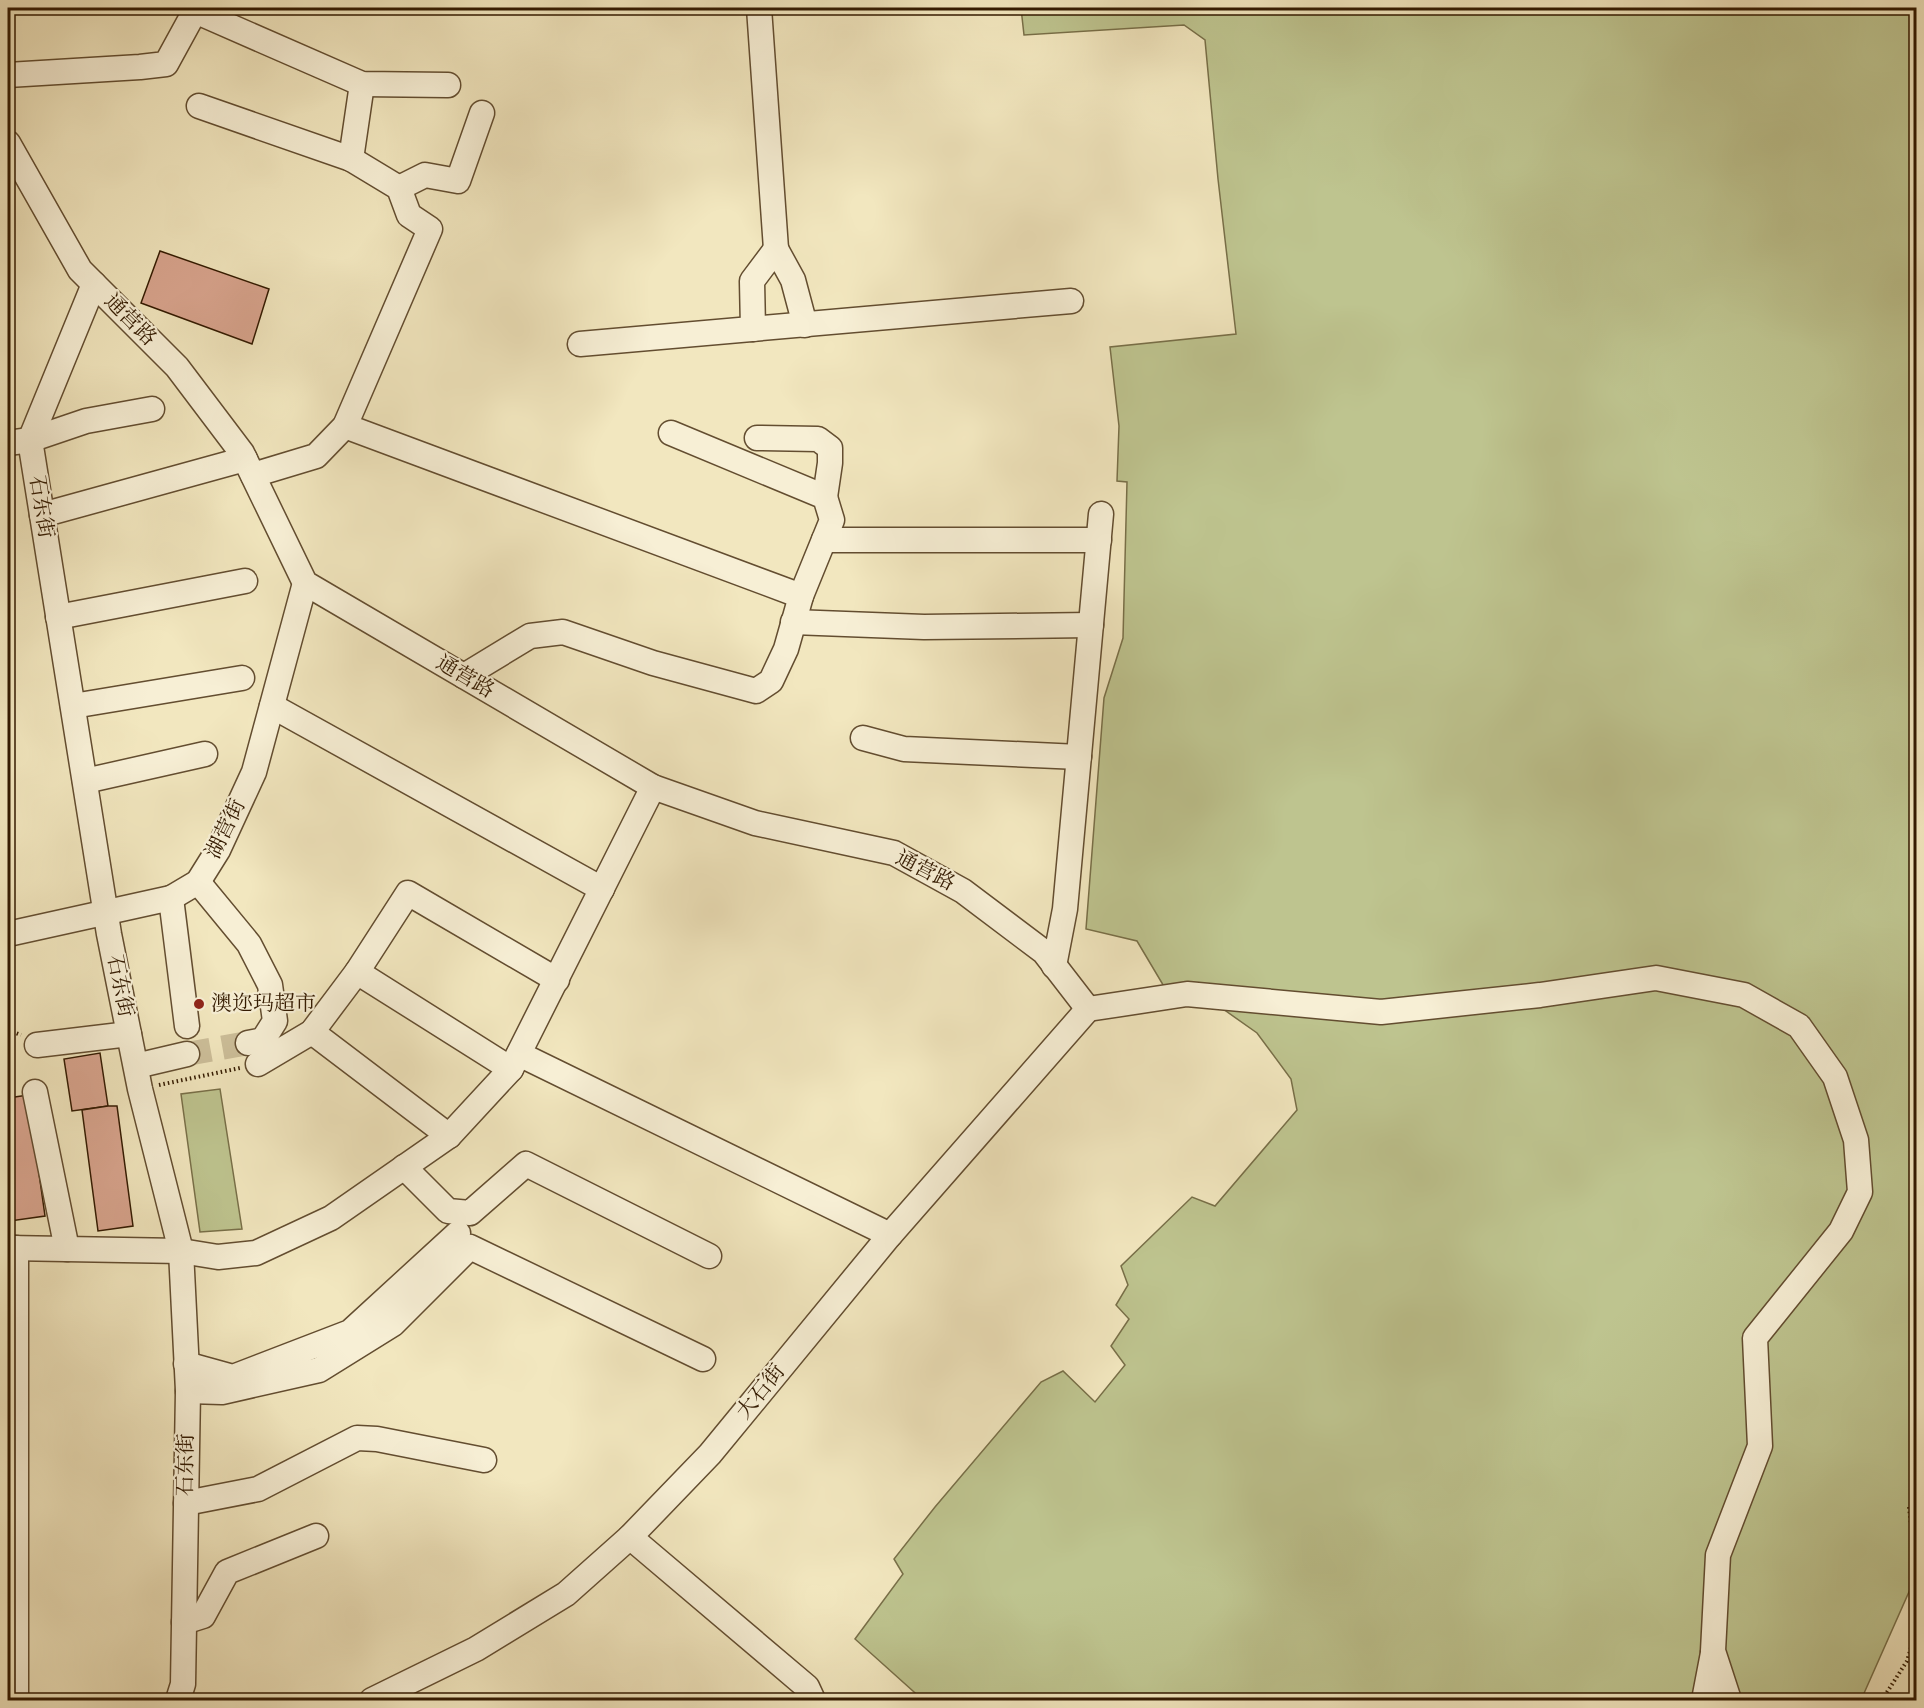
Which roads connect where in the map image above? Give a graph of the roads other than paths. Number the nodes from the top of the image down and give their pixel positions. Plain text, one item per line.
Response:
1 (759, 8) edge
2 (8, 75) edge
3 (362, 84) junction
4 (448, 85) dead end
5 (199, 106) dead end
6 (482, 113) dead end
7 (8, 143) edge
8 (351, 159) junction
9 (399, 188) junction
10 (776, 249) junction
11 (94, 284) junction
12 (1071, 301) dead end
13 (805, 324) junction
14 (753, 329) junction
15 (580, 344) dead end
16 (152, 410) dead end
17 (345, 426) junction
18 (671, 434) dead end
19 (757, 438) dead end
20 (19, 441) edge
21 (249, 467) junction
22 (825, 497) junction
23 (1101, 514) dead end
24 (42, 515) junction
25 (824, 540) junction
26 (1098, 540) junction
27 (245, 581) dead end
28 (305, 583) junction
29 (801, 596) junction
30 (58, 617) junction
31 (793, 622) junction
32 (1091, 626) junction
33 (464, 676) junction
34 (242, 678) dead end
35 (73, 706) junction
36 (272, 706) junction
37 (863, 738) dead end
38 (205, 754) dead end
39 (1079, 757) junction
40 (85, 781) junction
41 (653, 787) junction
42 (198, 882) junction
43 (602, 889) junction
44 (171, 898) junction
45 (106, 912) junction
46 (8, 934) edge
47 (1054, 966) junction
48 (357, 972) junction
49 (557, 980) junction
50 (1088, 1010) junction
51 (187, 1026) dead end
52 (312, 1032) junction
53 (129, 1034) junction
54 (37, 1045) dead end
55 (187, 1054) tunnel mouth
56 (515, 1061) junction
57 (138, 1078) junction
58 (35, 1092) dead end
59 (449, 1136) junction
60 (404, 1167) junction
61 (458, 1233) dead end
62 (890, 1234) junction
63 (12, 1248) edge
64 (67, 1249) junction
65 (181, 1251) junction
66 (709, 1256) dead end
67 (703, 1359) dead end
68 (186, 1364) junction
69 (188, 1391) junction
70 (484, 1460) dead end
71 (186, 1503) junction
72 (316, 1536) dead end
73 (630, 1537) junction
74 (184, 1622) junction
75 (1713, 1651) junction
76 (15, 1701) edge
77 (178, 1701) edge
78 (372, 1701) edge
79 (813, 1701) edge
80 (1704, 1701) edge
81 (1729, 1701) edge

1 - 10 street
2 - 3 street
3 - 4 street
3 - 8 street
5 - 8 street
6 - 9 street
7 - 11 street, 通营路
8 - 9 street
9 - 17 street
10 - 13 street
10 - 14 street
11 - 20 street
11 - 21 street, 通营路
12 - 13 street
13 - 14 street
14 - 15 street
16 - 20 street
17 - 21 street
17 - 29 street
18 - 22 street
19 - 22 street
20 - 24 street, 石东街
21 - 24 street
21 - 28 street, 通营路
22 - 25 street
23 - 26 street
24 - 30 street, 石东街
25 - 26 street
25 - 29 street
26 - 32 street
27 - 30 street
28 - 33 street, 通营路
28 - 36 street, 湖营街
29 - 31 street
30 - 35 street, 石东街
31 - 32 street
31 - 33 street
32 - 39 street
33 - 41 street, 通营路
34 - 35 street
35 - 40 street, 石东街
36 - 42 street, 湖营街
36 - 43 street
37 - 39 street
38 - 40 street
39 - 47 street
40 - 45 street, 石东街
41 - 43 street
41 - 47 street, 通营路
42 - 44 street, 湖营街
42 - 52 street
43 - 49 street
44 - 45 street, 湖营街
44 - 51 street
45 - 46 street, 湖营街
45 - 53 street, 石东街
47 - 50 street, 通营路
48 - 49 street
48 - 52 street
48 - 56 street
49 - 56 street
50 - 62 street, 大石街
50 - 75 street
52 - 59 street
53 - 54 street
53 - 57 street, 石东街
55 - 57 street
56 - 59 street
56 - 62 street
57 - 65 street, 石东街
58 - 64 street
59 - 60 street
60 - 65 street
60 - 66 street
61 - 68 street
62 - 73 street, 大石街
63 - 64 street
63 - 76 street
64 - 65 street
65 - 68 street, 石东街
67 - 69 street
68 - 69 street, 石东街
69 - 71 street, 石东街
70 - 71 street
71 - 74 street, 石东街
72 - 74 street
73 - 78 street, 大石街
73 - 79 street
74 - 77 street, 石东街
75 - 80 street
75 - 81 street

